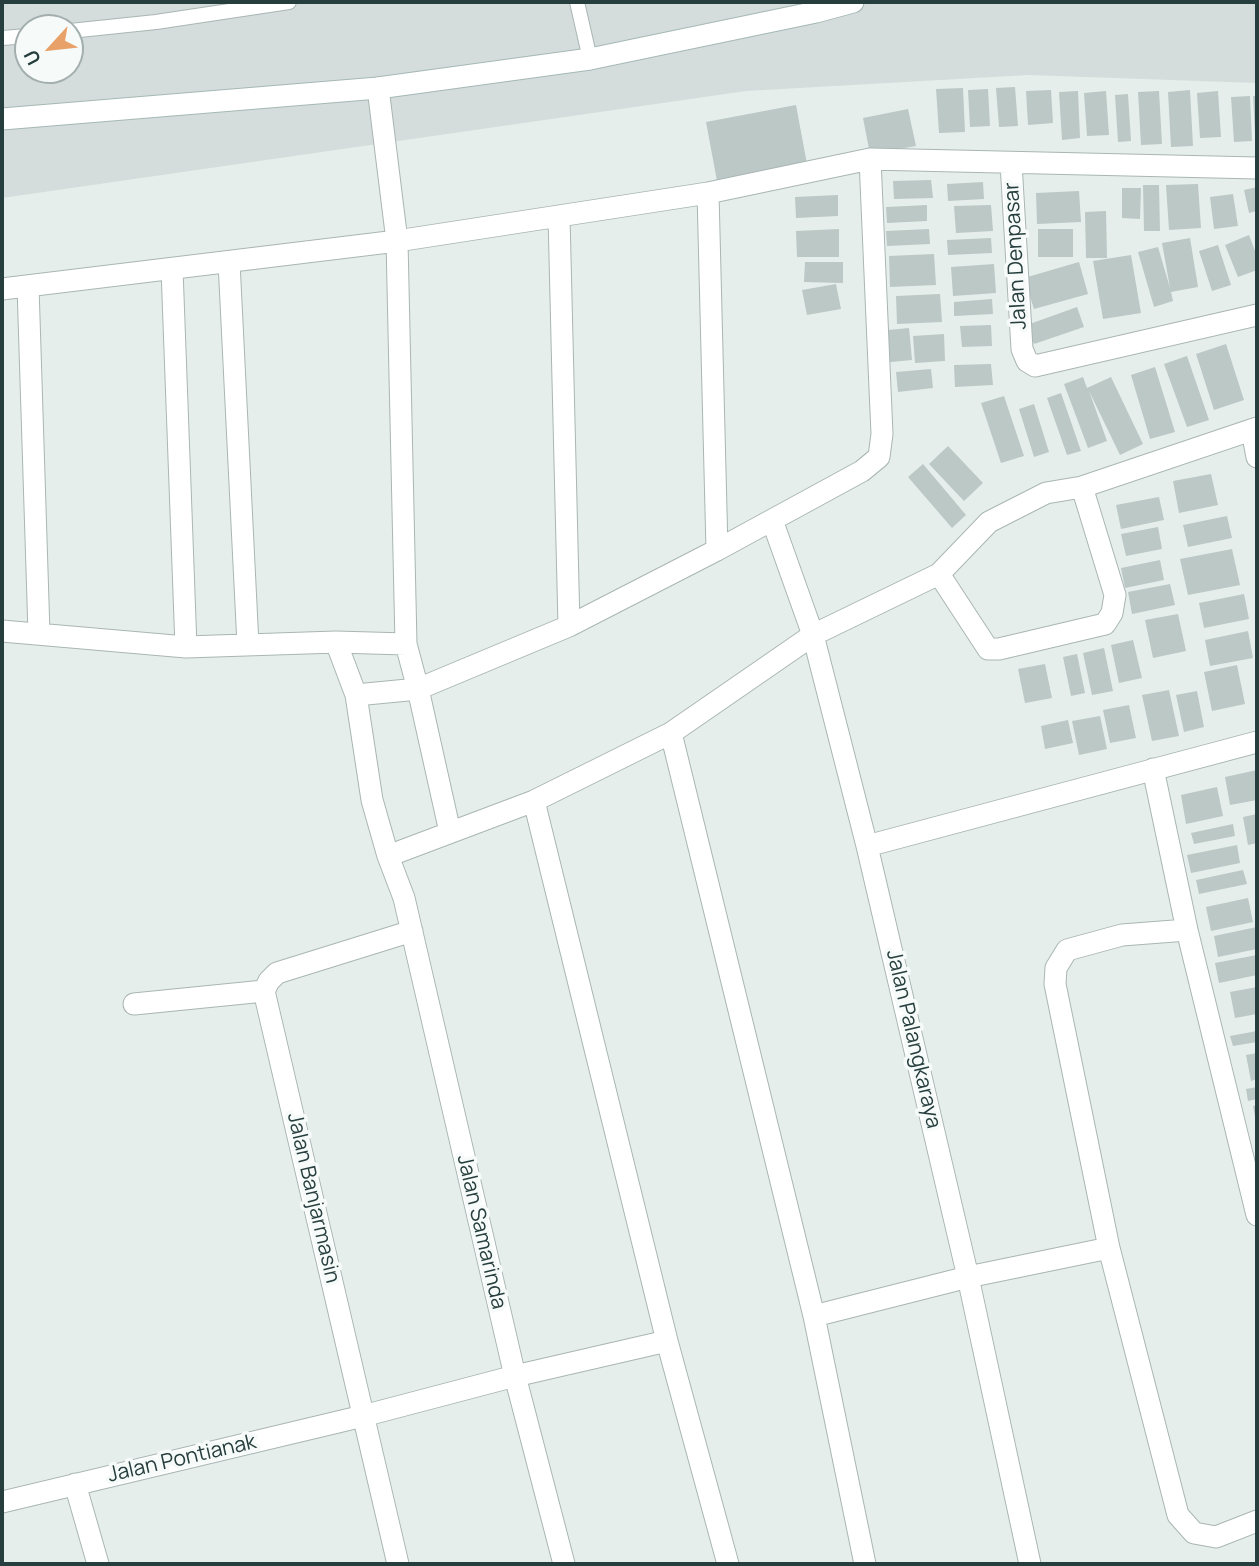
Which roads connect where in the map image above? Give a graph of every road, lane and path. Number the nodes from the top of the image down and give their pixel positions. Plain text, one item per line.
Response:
1 (289, 2) edge
2 (577, 2) edge
3 (853, 2) edge
4 (84, 30) edge
5 (590, 59) junction
6 (378, 88) junction
7 (2, 119) edge
8 (870, 159) junction
9 (1011, 163) junction
10 (1257, 168) edge
11 (708, 193) junction
12 (559, 216) junction
13 (397, 242) junction
14 (229, 262) junction
15 (172, 269) junction
16 (28, 286) junction
17 (2, 289) edge
18 (1256, 320) edge
19 (1254, 430) edge
20 (1257, 457) edge
21 (1083, 487) junction
22 (772, 520) junction
23 (717, 550) junction
24 (939, 574) junction
25 (569, 626) junction
26 (2, 631) edge
27 (39, 633) junction
28 (813, 635) junction
29 (336, 642) junction
30 (406, 644) junction
31 (247, 645) junction
32 (186, 648) junction
33 (418, 689) junction
34 (356, 695) junction
35 (671, 733) junction
36 (1257, 742) edge
37 (1153, 769) junction
38 (534, 801) junction
39 (450, 832) junction
40 (867, 846) junction
41 (388, 856) junction
42 (1187, 930) junction
43 (412, 931) junction
44 (264, 991) junction
45 (134, 1004) dead end
46 (1257, 1213) edge
47 (1109, 1248) junction
48 (968, 1277) junction
49 (814, 1316) junction
50 (667, 1341) junction
51 (515, 1376) junction
52 (363, 1416) junction
53 (75, 1484) junction
54 (2, 1502) edge
55 (1257, 1521) edge
56 (97, 1564) edge
57 (398, 1564) edge
58 (564, 1564) edge
59 (728, 1564) edge
60 (865, 1564) edge
61 (1030, 1564) edge

1 - 4 lane
2 - 5 lane
3 - 5 street
5 - 6 street
6 - 7 street
6 - 13 street
8 - 9 street
8 - 11 street
8 - 22 street
9 - 10 street, Jalan Denpasar
9 - 18 street, Jalan Denpasar
11 - 12 street
11 - 23 street
12 - 13 street
12 - 25 street
13 - 14 street
13 - 30 street
14 - 15 street
14 - 31 street
15 - 16 street
15 - 32 street
16 - 17 street
16 - 27 street
19 - 20 street
19 - 21 street
21 - 24 street
21 - 24 street
22 - 23 street
22 - 28 street, Jalan Palangkaraya
23 - 25 street
24 - 28 street
25 - 33 street
26 - 27 street
27 - 32 street
28 - 35 street
28 - 40 street, Jalan Palangkaraya
29 - 30 street
29 - 31 street
29 - 34 street, Jalan Samarinda
30 - 33 street
31 - 32 street
33 - 34 street
33 - 39 street
34 - 41 street, Jalan Samarinda
35 - 38 street
35 - 49 street
36 - 37 street
37 - 40 street
37 - 42 street
38 - 39 street
38 - 50 street
39 - 41 street
40 - 48 street, Jalan Palangkaraya
41 - 43 street, Jalan Samarinda
42 - 46 street
42 - 47 street
43 - 44 street
43 - 51 street, Jalan Samarinda
44 - 45 street
44 - 52 street, Jalan Banjarmasin
47 - 48 street
47 - 55 street
48 - 49 street
48 - 61 street, Jalan Palangkaraya
49 - 60 street
50 - 51 street, Jalan Pontianak
50 - 59 street
51 - 52 street, Jalan Pontianak
51 - 58 street, Jalan Samarinda
52 - 53 street, Jalan Pontianak
52 - 57 street, Jalan Banjarmasin
53 - 54 street, Jalan Pontianak
53 - 56 street

